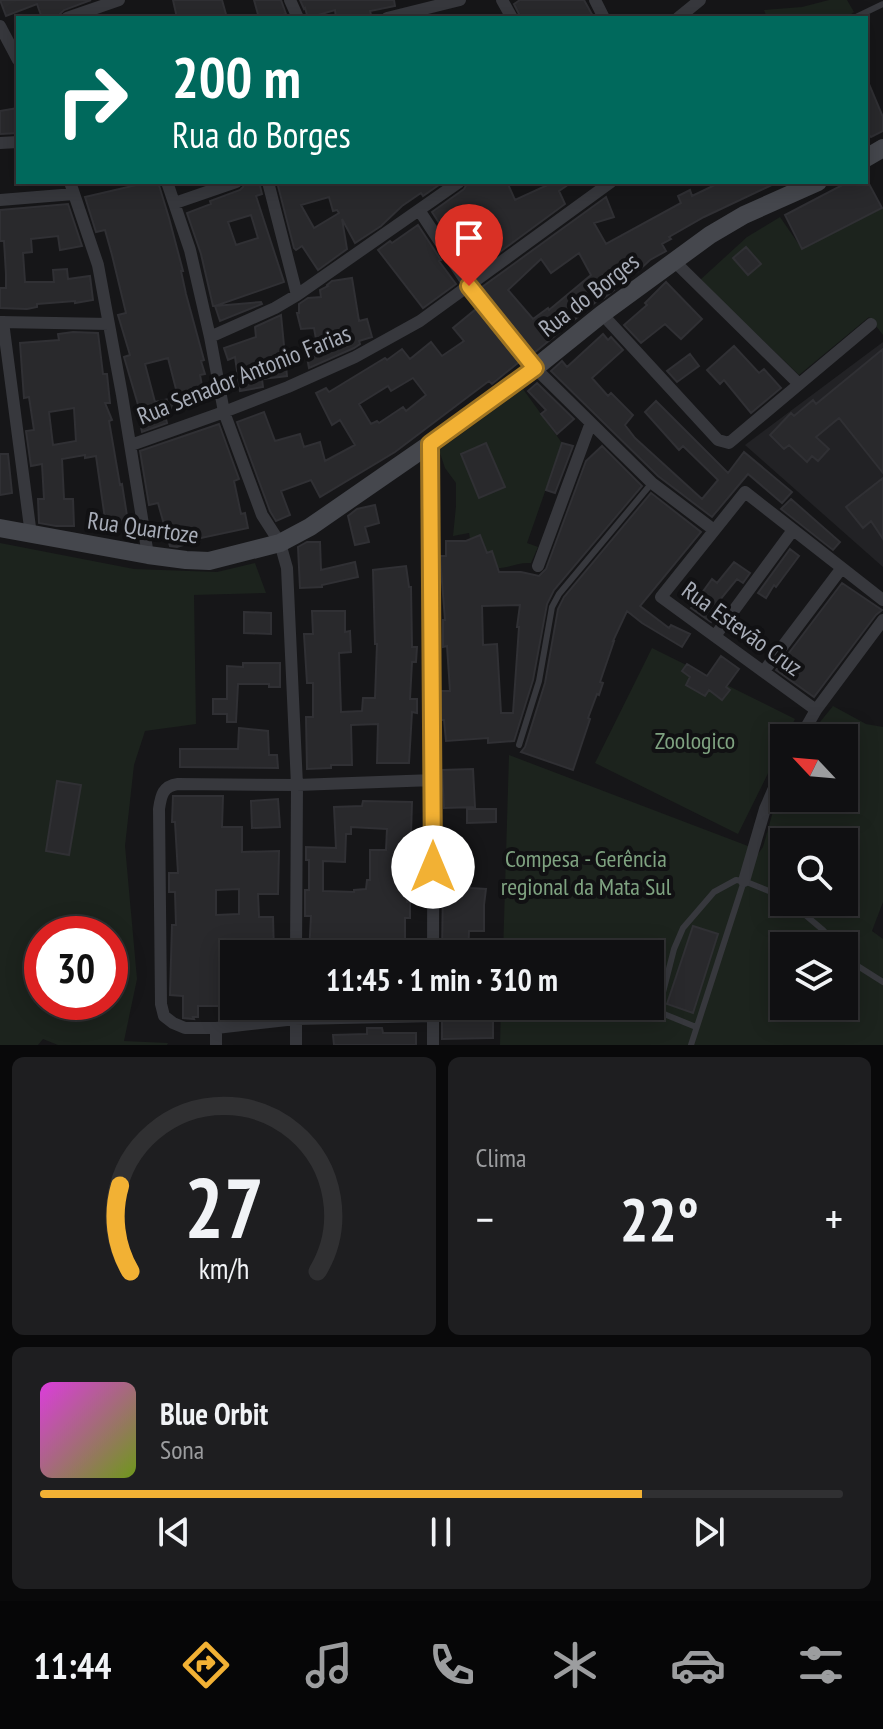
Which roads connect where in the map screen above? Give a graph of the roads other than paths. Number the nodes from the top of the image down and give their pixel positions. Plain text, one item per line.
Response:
1 (119, 0) edge
2 (460, 0) edge
3 (883, 4) edge
4 (94, 14) edge
5 (395, 16) edge
6 (858, 16) edge
7 (0, 26) edge
8 (13, 38) edge
9 (168, 184) edge
10 (230, 184) edge
11 (269, 184) edge
12 (456, 184) edge
13 (606, 184) edge
14 (814, 184) edge
15 (72, 188) edge
16 (0, 200) edge
17 (175, 203) junction
18 (419, 210) junction
19 (674, 261) junction
20 (469, 286) junction
21 (297, 295) junction
22 (602, 314) junction
23 (2, 322) edge
24 (109, 324) junction
25 (871, 324) dead end
26 (210, 337) junction
27 (535, 368) junction
28 (799, 384) junction
29 (224, 412) junction
30 (590, 425) junction
31 (430, 444) junction
32 (131, 445) junction
33 (652, 483) junction
34 (0, 528) edge
35 (714, 530) junction
36 (793, 530) junction
37 (31, 535) junction
38 (280, 543) junction
39 (148, 555) junction
40 (538, 566) dead end
41 (841, 569) junction
42 (883, 600) edge
43 (883, 620) edge
44 (715, 636) junction
45 (764, 671) junction
46 (816, 710) junction
47 (808, 724) edge
48 (519, 745) dead end
49 (434, 780) junction
50 (297, 785) junction
51 (770, 797) edge
52 (744, 881) junction
53 (770, 891) edge
54 (806, 916) edge
55 (825, 932) edge
56 (296, 940) edge
57 (433, 940) edge
58 (858, 966) edge
59 (883, 982) edge
60 (259, 1020) edge
61 (296, 1020) edge
62 (433, 1020) edge
63 (696, 1027) junction
64 (216, 1028) junction
65 (216, 1045) edge
66 (296, 1045) edge
67 (433, 1045) edge
68 (691, 1045) edge

1 - 4 street
2 - 5 street
3 - 6 lane
7 - 8 street
9 - 17 street
10 - 17 street
11 - 21 street
12 - 18 street
13 - 20 street, Rua Senador Antonio Farias
14 - 19 street, Rua do Borges
15 - 16 street
15 - 24 street
17 - 26 street
18 - 20 street
18 - 21 street
19 - 22 street, Rua do Borges
19 - 28 street
20 - 27 street
20 - 29 street, Rua Senador Antonio Farias
21 - 26 street
22 - 27 street, Rua do Borges
22 - 28 street
23 - 24 street
23 - 37 street
24 - 32 street
25 - 28 street
26 - 29 street
27 - 30 street
27 - 31 street, Rua do Borges
29 - 32 street, Rua Senador Antonio Farias
29 - 38 street
30 - 33 street
30 - 40 street
31 - 38 street, Rua do Borges
31 - 49 street
32 - 39 street
33 - 35 street
33 - 48 lane
34 - 37 street, Rua Quartoze
35 - 36 street, Rua Estevão Cruz
35 - 44 street, Rua Estevão Cruz
36 - 41 street, Rua Estevão Cruz
36 - 44 street
37 - 39 street, Rua Quartoze
38 - 39 street, Rua Quartoze
38 - 50 street
41 - 42 street, Rua Estevão Cruz
41 - 45 street
43 - 46 street
44 - 45 street, Rua Estevão Cruz
45 - 46 street, Rua Estevão Cruz
46 - 47 street
49 - 50 street
49 - 57 street
50 - 56 street
50 - 64 street
51 - 52 street
52 - 53 lane
52 - 63 lane
52 - 63 lane
54 - 55 lane
58 - 59 lane
60 - 64 street
61 - 66 street
62 - 67 street
63 - 68 lane
64 - 65 street

